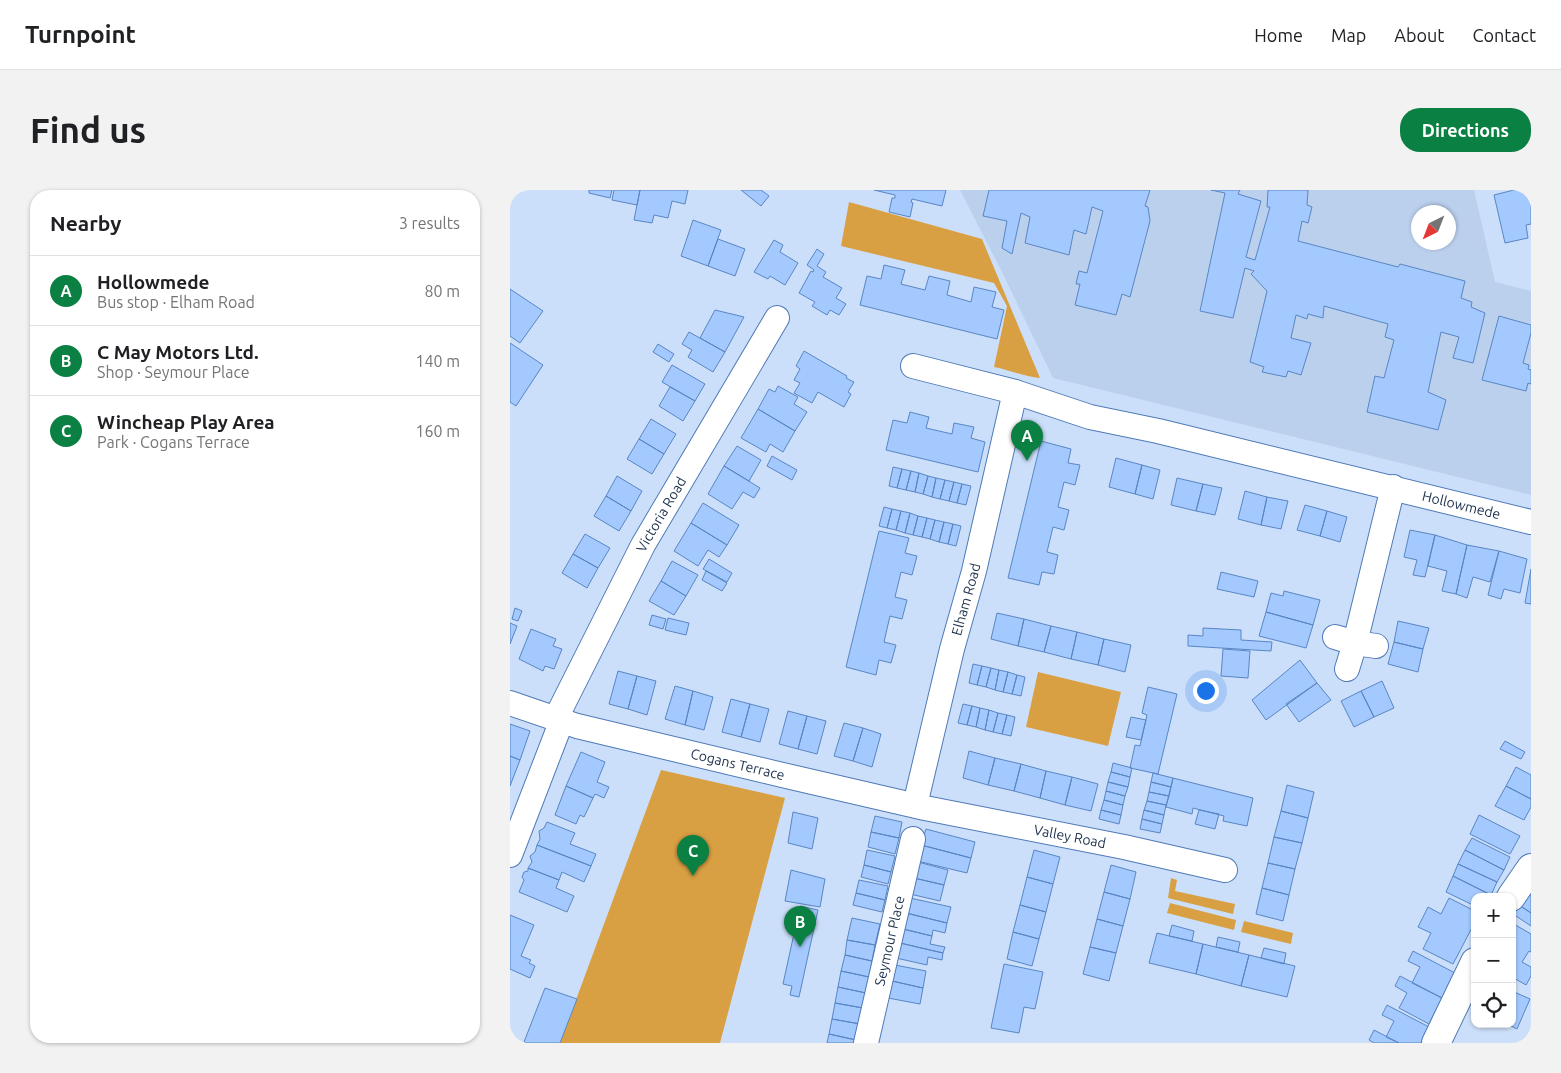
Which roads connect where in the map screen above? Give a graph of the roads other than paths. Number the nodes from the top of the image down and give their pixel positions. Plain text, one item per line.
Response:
1 (777, 318) dead end
2 (913, 366) dead end
3 (1015, 392) junction
4 (1393, 487) junction
5 (1531, 522) edge
6 (1347, 669) dead end
7 (510, 703) edge
8 (559, 719) junction
9 (915, 805) junction
10 (913, 839) dead end
11 (510, 855) edge
12 (1531, 868) edge
13 (1224, 870) dead end
14 (1514, 893) edge
15 (1471, 970) edge
16 (866, 1043) edge
17 (1436, 1043) edge

1 - 8 street, Victoria Road
2 - 3 street, Hollowmede
3 - 4 street, Hollowmede
3 - 9 street, Elham Road
4 - 5 street, Hollowmede
4 - 6 street
7 - 8 street, Cogans Terrace
8 - 9 street, Cogans Terrace
8 - 11 street, Victoria Road
9 - 13 street, Valley Road
10 - 16 street, Seymour Place
12 - 14 street
15 - 17 street

